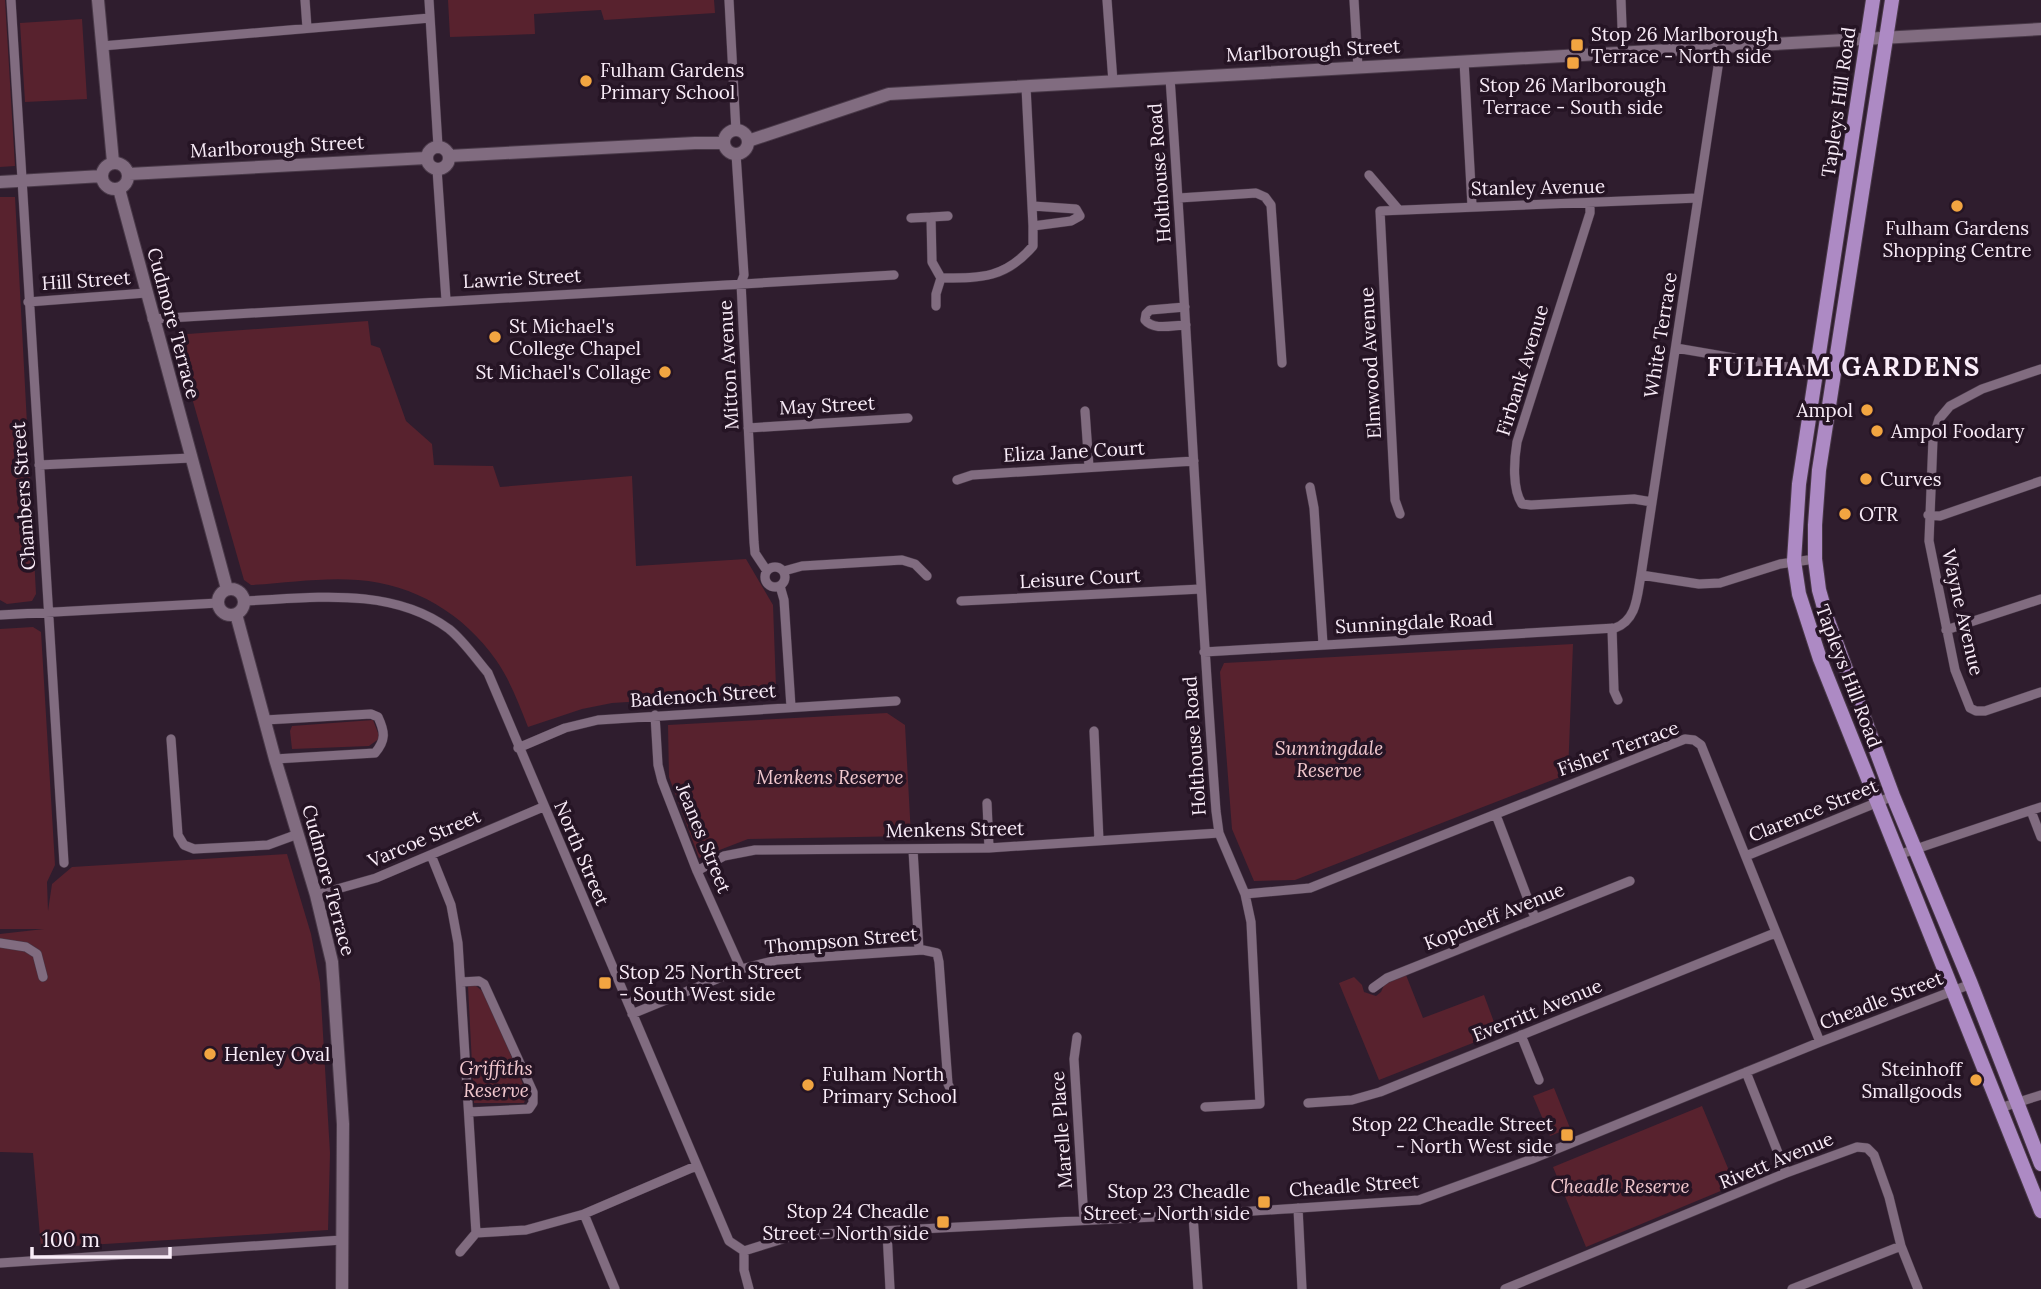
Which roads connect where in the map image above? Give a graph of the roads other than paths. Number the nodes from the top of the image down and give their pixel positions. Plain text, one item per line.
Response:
1 (11, 0) edge
2 (98, 0) edge
3 (306, 0) edge
4 (429, 0) edge
5 (729, 0) edge
6 (1107, 0) edge
7 (1354, 0) edge
8 (1620, 0) edge
9 (1873, 0) edge
10 (1892, 0) edge
11 (430, 18) junction
12 (307, 28) junction
13 (2041, 29) edge
14 (1887, 37) junction
15 (1866, 38) junction
16 (102, 46) junction
17 (1721, 47) junction
18 (1623, 53) junction
19 (1464, 61) junction
20 (1358, 67) junction
21 (1170, 78) junction
22 (1112, 82) junction
23 (1026, 87) junction
24 (736, 131) junction
25 (748, 141) junction
26 (724, 143) junction
27 (438, 146) junction
28 (736, 154) junction
29 (449, 156) junction
30 (426, 158) junction
31 (113, 162) junction
32 (437, 169) junction
33 (129, 174) junction
34 (1369, 175) dead end
35 (102, 176) junction
36 (22, 181) junction
37 (0, 182) edge
38 (119, 189) junction
39 (1179, 198) junction
40 (1698, 198) junction
41 (1590, 204) junction
42 (1032, 206) junction
43 (1472, 206) junction
44 (1398, 209) junction
45 (1380, 211) joint
46 (948, 216) dead end
47 (911, 218) dead end
48 (931, 218) junction
49 (1033, 226) junction
50 (894, 275) dead end
51 (941, 278) junction
52 (741, 283) junction
53 (146, 293) junction
54 (446, 300) junction
55 (28, 302) junction
56 (936, 306) dead end
57 (1185, 307) junction
58 (152, 319) junction
59 (1186, 325) junction
60 (1676, 348) junction
61 (1282, 363) dead end
62 (2041, 369) edge
63 (1817, 372) junction
64 (1085, 411) dead end
65 (908, 418) dead end
66 (748, 428) junction
67 (191, 458) junction
68 (1194, 461) junction
69 (38, 465) junction
70 (1089, 467) junction
71 (957, 480) dead end
72 (2041, 481) edge
73 (1310, 487) dead end
74 (1652, 502) junction
75 (1400, 514) dead end
76 (1928, 515) junction
77 (1815, 559) junction
78 (1794, 561) junction
79 (766, 571) junction
80 (784, 571) junction
81 (1641, 575) junction
82 (927, 576) dead end
83 (780, 586) junction
84 (227, 589) junction
85 (1201, 589) junction
86 (2041, 599) edge
87 (245, 601) junction
88 (961, 601) dead end
89 (218, 603) junction
90 (48, 612) junction
91 (236, 614) junction
92 (0, 615) edge
93 (1625, 624) joint
94 (1612, 628) junction
95 (1947, 629) junction
96 (1323, 644) junction
97 (1204, 652) junction
98 (2041, 692) edge
99 (896, 701) dead end
100 (1618, 701) dead end
101 (791, 707) junction
102 (655, 715) junction
103 (265, 720) junction
104 (1094, 731) dead end
105 (171, 739) dead end
106 (518, 748) junction
107 (275, 759) junction
108 (1893, 796) junction
109 (987, 803) dead end
110 (1877, 803) junction
111 (543, 807) junction
112 (2036, 809) edge
113 (1496, 815) junction
114 (1219, 833) junction
115 (298, 835) junction
116 (2041, 837) edge
117 (1100, 841) junction
118 (989, 848) junction
119 (1914, 849) junction
120 (913, 850) junction
121 (431, 855) junction
122 (1898, 855) junction
123 (1746, 856) junction
124 (64, 863) dead end
125 (697, 871) junction
126 (1630, 881) dead end
127 (1245, 894) junction
128 (316, 895) junction
129 (1535, 918) junction
130 (1775, 933) junction
131 (0, 943) edge
132 (919, 950) junction
133 (741, 969) junction
134 (43, 976) dead end
135 (461, 982) junction
136 (1971, 984) junction
137 (1373, 988) dead end
138 (1954, 990) junction
139 (632, 1014) junction
140 (1521, 1035) junction
141 (1077, 1037) dead end
142 (1820, 1042) junction
143 (1746, 1072) junction
144 (1539, 1080) dead end
145 (953, 1094) dead end
146 (2041, 1095) edge
147 (1308, 1102) dead end
148 (2016, 1102) junction
149 (1205, 1107) dead end
150 (2000, 1108) junction
151 (469, 1112) junction
152 (2041, 1164) edge
153 (696, 1166) junction
154 (1786, 1173) junction
155 (1298, 1208) junction
156 (2041, 1211) edge
157 (584, 1214) junction
158 (1193, 1215) junction
159 (1084, 1220) junction
160 (887, 1232) junction
161 (476, 1233) junction
162 (342, 1240) junction
163 (1901, 1246) junction
164 (744, 1251) junction
165 (460, 1252) dead end
166 (0, 1263) edge
167 (1535, 1278) junction
168 (1805, 1287) edge
169 (342, 1289) edge
170 (615, 1289) edge
171 (749, 1289) edge
172 (890, 1289) edge
173 (1198, 1289) edge
174 (1303, 1289) edge
175 (1505, 1289) edge
176 (1539, 1289) edge
177 (1792, 1289) edge
178 (1918, 1289) edge

1 - 36 street, Chambers Street
2 - 16 street
3 - 12 street
4 - 11 street
5 - 24 street
6 - 22 street
7 - 20 street
8 - 18 street
9 - 15 main road, Tapleys Hill Road
10 - 14 main road, Tapleys Hill Road
11 - 12 street
11 - 27 street
12 - 16 street
13 - 14 street, Marlborough Street
14 - 15 street, Marlborough Street
14 - 77 main road, Tapleys Hill Road
15 - 17 street, Marlborough Street
15 - 63 main road, Tapleys Hill Road
16 - 31 street
17 - 18 street, Marlborough Street
17 - 40 street, White Terrace
18 - 19 street, Marlborough Street
19 - 20 street, Marlborough Street
19 - 43 street
20 - 21 street, Marlborough Street
21 - 22 street, Marlborough Street
21 - 39 street, Holthouse Road
22 - 23 street, Marlborough Street
23 - 25 street, Marlborough Street
23 - 42 street
24 - 25 street
24 - 26 street
25 - 28 street
26 - 28 street
26 - 29 street
27 - 29 street
27 - 30 street
28 - 52 street, Mitton Avenue
29 - 32 street
30 - 32 street
30 - 33 street, Marlborough Street
31 - 33 street
31 - 35 street
32 - 54 street
33 - 38 street
34 - 44 street
35 - 36 street
35 - 38 street
36 - 37 street
36 - 55 street, Chambers Street
38 - 53 street, Cudmore Terrace
39 - 57 street, Holthouse Road
39 - 61 street
40 - 41 street, Stanley Avenue
40 - 60 street, White Terrace
41 - 43 street, Stanley Avenue
41 - 74 street, Firbank Avenue
42 - 49 street
42 - 49 street
43 - 44 street, Stanley Avenue
44 - 45 street, Stanley Avenue
45 - 75 street, Elmwood Avenue
46 - 48 street
47 - 48 street
48 - 51 street
49 - 51 street
50 - 52 street, Lawrie Street
51 - 56 street
52 - 54 street, Lawrie Street
52 - 66 street, Mitton Avenue
53 - 55 street, Hill Street
53 - 58 street, Cudmore Terrace
54 - 58 street, Lawrie Street
55 - 69 street, Chambers Street
57 - 59 street, Holthouse Road
57 - 59 street
58 - 67 street, Cudmore Terrace
59 - 68 street, Holthouse Road
60 - 63 street
60 - 74 street, White Terrace
62 - 76 street, Wayne Avenue
63 - 78 main road, Tapleys Hill Road
64 - 70 street
65 - 66 street, May Street
66 - 79 street, Mitton Avenue
67 - 69 street
67 - 84 street, Cudmore Terrace
68 - 70 street, Eliza Jane Court
68 - 85 street, Holthouse Road
69 - 90 street, Chambers Street
70 - 71 street, Eliza Jane Court
72 - 76 street
73 - 96 street
74 - 81 street, White Terrace
76 - 95 street, Wayne Avenue
77 - 78 street
77 - 108 main road, Tapleys Hill Road
78 - 81 street
78 - 110 main road, Tapleys Hill Road
79 - 80 street
79 - 83 street
80 - 82 street
80 - 83 street
81 - 93 street, White Terrace
83 - 101 street
84 - 87 street
84 - 89 street
85 - 88 street, Leisure Court
85 - 97 street, Holthouse Road
86 - 95 street
87 - 91 street
87 - 106 street, North Street
89 - 90 street
89 - 91 street
90 - 92 street
90 - 124 street, Chambers Street
91 - 103 street, Cudmore Terrace
93 - 94 street, Sunningdale Road
94 - 96 street, Sunningdale Road
94 - 100 street
95 - 98 street, Wayne Avenue
96 - 97 street, Sunningdale Road
97 - 114 street, Holthouse Road
99 - 101 street, Badenoch Street
101 - 102 street, Badenoch Street
102 - 106 street, Badenoch Street
102 - 125 street, Jeanes Street
103 - 107 street, Cudmore Terrace
103 - 107 street
104 - 117 street
105 - 115 street
106 - 111 street, North Street
107 - 115 street, Cudmore Terrace
108 - 110 street, Clarence Street
108 - 119 main road, Tapleys Hill Road
109 - 118 street
110 - 122 main road, Tapleys Hill Road
110 - 123 street, Clarence Street
111 - 121 street, Varcoe Street
111 - 139 street, North Street
112 - 116 street
112 - 119 street
113 - 123 street, Fisher Terrace
113 - 127 street, Fisher Terrace
113 - 129 street
114 - 117 street, Menkens Street
114 - 127 street, Holthouse Road
115 - 128 street, Cudmore Terrace
117 - 118 street, Menkens Street
118 - 120 street, Menkens Street
119 - 122 street
119 - 136 main road, Tapleys Hill Road
120 - 125 street, Menkens Street
120 - 132 street
121 - 128 street, Varcoe Street
121 - 135 street
122 - 138 main road, Tapleys Hill Road
123 - 130 street, Fisher Terrace
125 - 133 street, Jeanes Street
126 - 129 street, Kopcheff Avenue
127 - 149 street, Holthouse Road
128 - 162 street, Cudmore Terrace
129 - 137 street, Kopcheff Avenue
130 - 140 street, Everritt Avenue
130 - 142 street, Fisher Terrace
131 - 134 street
132 - 133 street, Thompson Street
132 - 145 street, Thompson Street
133 - 139 street, Thompson Street
135 - 151 street
135 - 151 street
136 - 138 street, Cheadle Street
136 - 148 main road, Tapleys Hill Road
138 - 142 street, Cheadle Street
138 - 150 main road, Tapleys Hill Road
139 - 153 street, North Street
140 - 144 street
140 - 147 street, Everritt Avenue
141 - 159 street, Marelle Place
142 - 143 street, Cheadle Street
143 - 154 street
143 - 155 street, Cheadle Street
146 - 148 street
148 - 150 street
148 - 152 main road, Tapleys Hill Road
150 - 156 main road, Tapleys Hill Road
151 - 161 street
153 - 157 street
153 - 164 street, North Street
154 - 163 street, Rivett Avenue
154 - 167 street, Rivett Avenue
155 - 158 street, Cheadle Street
155 - 174 street
157 - 161 street
157 - 170 street
158 - 159 street, Cheadle Street
158 - 173 street
159 - 160 street, Cheadle Street
160 - 164 street, Cheadle Street
160 - 172 street
161 - 165 street
162 - 166 street
162 - 169 street, Cudmore Terrace
163 - 168 street
163 - 178 street
164 - 171 street
167 - 175 street, Rivett Avenue
167 - 176 street
168 - 177 street

